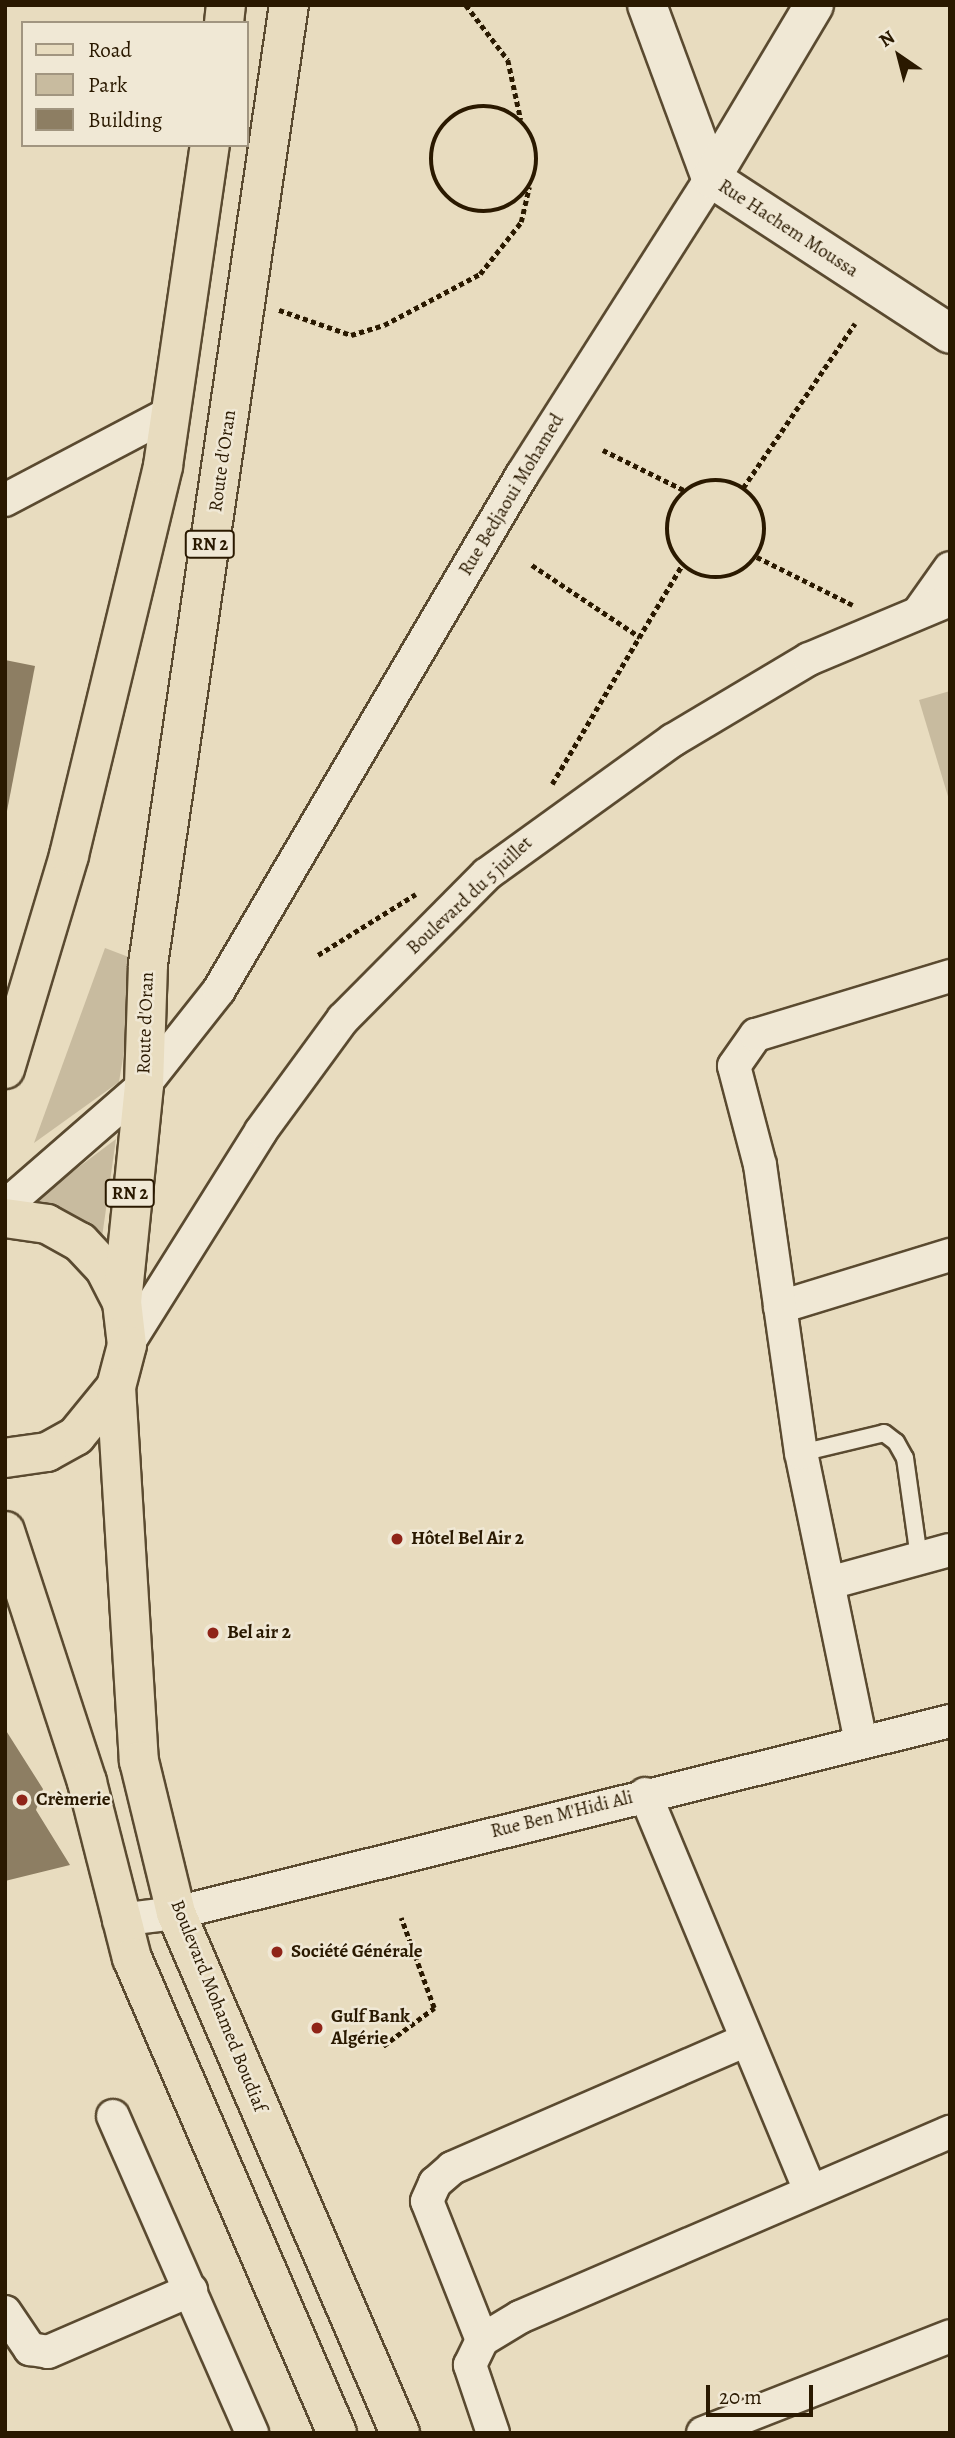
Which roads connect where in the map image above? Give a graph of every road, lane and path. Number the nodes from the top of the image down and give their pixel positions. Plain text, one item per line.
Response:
1 (289, 5) edge
2 (466, 5) edge
3 (647, 5) edge
4 (814, 5) edge
5 (521, 121) junction
6 (210, 147) edge
7 (711, 178) junction
8 (529, 187) junction
9 (247, 295) junction
10 (855, 323) dead end
11 (950, 334) edge
12 (170, 413) junction
13 (603, 450) dead end
14 (743, 488) junction
15 (686, 491) junction
16 (5, 500) edge
17 (757, 557) junction
18 (533, 565) dead end
19 (682, 565) junction
20 (950, 568) edge
21 (936, 605) edge
22 (857, 607) dead end
23 (640, 637) junction
24 (548, 790) dead end
25 (950, 976) edge
26 (5, 1069) edge
27 (144, 1085) junction
28 (5, 1206) edge
29 (5, 1218) edge
30 (950, 1255) edge
31 (122, 1302) junction
32 (780, 1307) junction
33 (127, 1345) junction
34 (116, 1387) junction
35 (801, 1453) junction
36 (5, 1458) edge
37 (5, 1531) edge
38 (950, 1550) edge
39 (919, 1558) junction
40 (829, 1583) junction
41 (5, 1589) edge
42 (34, 1629) junction
43 (950, 1721) edge
44 (862, 1742) junction
45 (645, 1794) junction
46 (176, 1913) junction
47 (401, 1918) dead end
48 (119, 1920) junction
49 (746, 2040) junction
50 (383, 2046) dead end
51 (113, 2116) dead end
52 (950, 2132) edge
53 (810, 2191) junction
54 (191, 2290) junction
55 (5, 2312) edge
56 (950, 2336) edge
57 (482, 2340) junction
58 (252, 2433) edge
59 (337, 2433) edge
60 (400, 2433) edge
61 (493, 2433) edge
62 (703, 2433) edge

1 - 9 main road, Route d'Oran / RN 2
2 - 5 path
3 - 7 street, Rue Hachem Moussa
4 - 7 street, Rue Bedjaoui Mohamed
5 - 8 path
5 - 8 path
6 - 12 main road
7 - 11 street, Rue Hachem Moussa
7 - 27 street, Rue Bedjaoui Mohamed
8 - 9 path
9 - 27 main road, Route d'Oran / RN 2
10 - 14 path
12 - 16 street
12 - 26 main road
13 - 15 path
14 - 15 path
14 - 17 path
15 - 19 path
17 - 19 path
17 - 22 path
18 - 23 path
19 - 23 path
20 - 21 street
21 - 33 street, Boulevard du 5 juillet
23 - 24 path
25 - 32 street
27 - 28 street, Rue Bedjaoui Mohamed
27 - 31 main road, RN 2
29 - 31 main road
30 - 32 street
31 - 33 main road
32 - 35 street
33 - 34 main road
34 - 36 main road
34 - 46 main road, Boulevard Mohamed Boudiaf
35 - 39 lane
35 - 40 street
37 - 42 main road
38 - 39 street
39 - 40 street
40 - 44 street
41 - 42 main road
42 - 48 main road
43 - 44 street, Rue Ben M'Hidi Ali
44 - 45 street, Rue Ben M'Hidi Ali
45 - 46 street, Rue Ben M'Hidi Ali
45 - 49 street
46 - 48 street, Rue Ben M'Hidi Ali
46 - 60 main road, Boulevard Mohamed Boudiaf
47 - 50 path
48 - 59 main road
49 - 53 street
49 - 57 street
51 - 54 street
52 - 53 street
53 - 57 street
54 - 55 street
54 - 58 street
56 - 62 street
57 - 61 street

